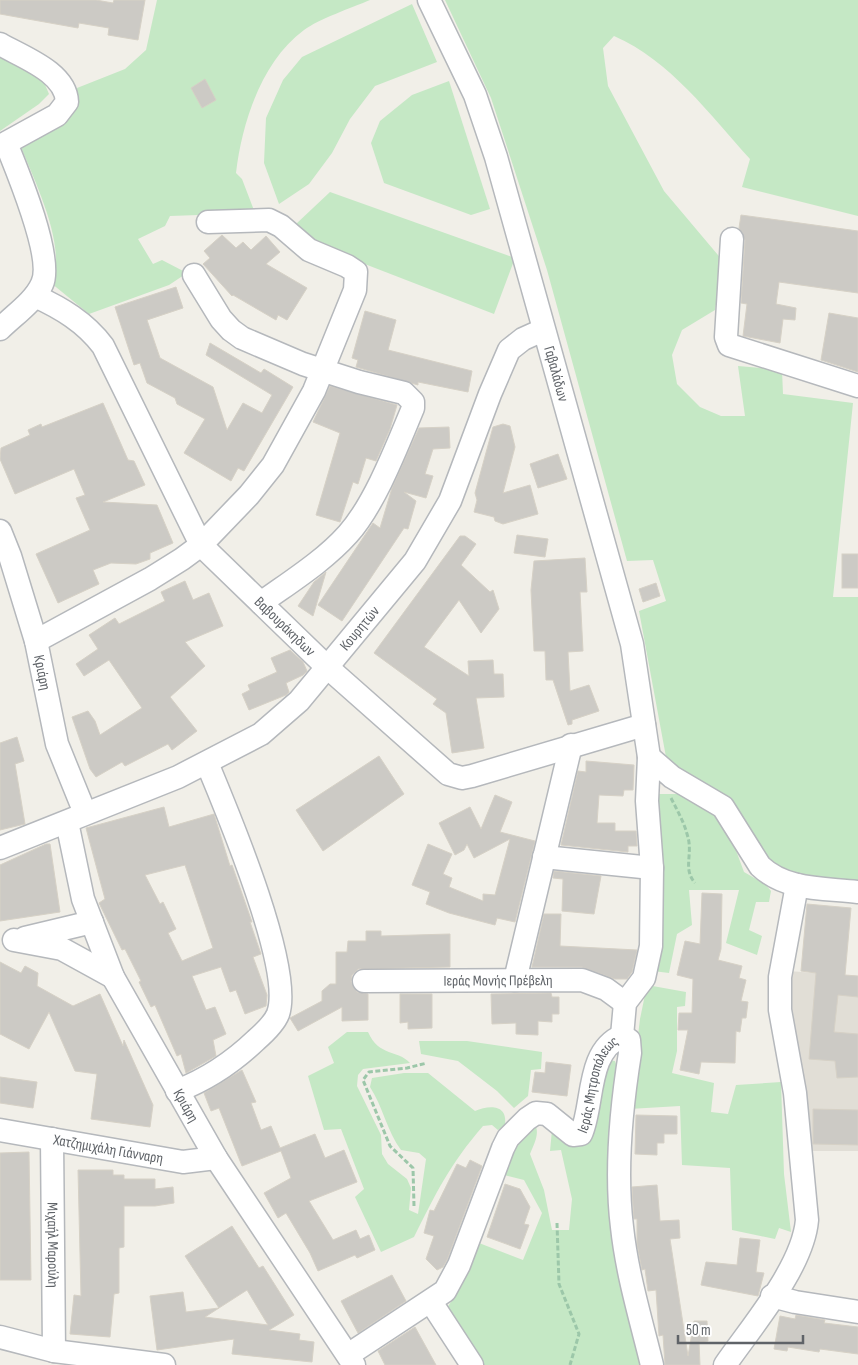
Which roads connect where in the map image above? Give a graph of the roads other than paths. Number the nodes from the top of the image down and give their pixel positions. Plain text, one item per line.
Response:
1 (429, 0) edge
2 (0, 44) edge
3 (3, 145) edge
4 (208, 222) dead end
5 (732, 239) dead end
6 (194, 275) dead end
7 (35, 296) junction
8 (0, 329) edge
9 (543, 330) junction
10 (323, 370) junction
11 (858, 386) edge
12 (0, 531) edge
13 (201, 545) junction
14 (260, 603) junction
15 (36, 641) junction
16 (327, 667) junction
17 (644, 725) junction
18 (571, 745) junction
19 (649, 757) junction
20 (207, 763) junction
21 (76, 818) junction
22 (0, 848) edge
23 (544, 857) junction
24 (652, 868) junction
25 (797, 886) junction
26 (858, 892) edge
27 (92, 922) junction
28 (7, 941) edge
29 (113, 977) junction
30 (364, 980) dead end
31 (514, 980) junction
32 (625, 1003) junction
33 (622, 1036) junction
34 (177, 1091) junction
35 (0, 1130) edge
36 (52, 1139) junction
37 (216, 1158) junction
38 (772, 1296) junction
39 (431, 1302) junction
40 (858, 1312) edge
41 (0, 1337) edge
42 (54, 1351) junction
43 (351, 1360) edge
44 (164, 1365) edge
45 (472, 1365) edge
46 (652, 1365) edge
47 (725, 1365) edge

1 - 9 street, Γαβαλάδων
2 - 3 street
3 - 7 street
4 - 10 street
5 - 11 street
6 - 10 street
7 - 8 street
7 - 13 street, Βαβουράκηδων
9 - 16 street, Κουρητών
9 - 17 street, Γαβαλάδων
10 - 13 street
10 - 14 street
12 - 15 street, Κριάρη
13 - 14 street, Βαβουράκηδων
13 - 15 street
14 - 16 street, Βαβουράκηδων
15 - 21 street, Κριάρη
16 - 18 street, Βαβουράκηδων
16 - 20 street, Κουρητών
17 - 18 street, Βαβουράκηδων
17 - 19 street, Γαβαλάδων
18 - 23 street
19 - 24 street, Γαβαλάδων
19 - 25 street
20 - 21 street, Κουρητών
20 - 34 street
21 - 22 street, Κουρητών
21 - 27 street, Κριάρη
23 - 24 street
23 - 31 street
24 - 32 street, Γαβαλάδων
25 - 26 street
25 - 38 street
27 - 28 street
27 - 29 street, Κριάρη
28 - 29 street
29 - 34 street, Κριάρη
30 - 31 street, Ιεράς Μονής Πρέβελη
31 - 32 street, Ιεράς Μονής Πρέβελη
32 - 33 street
33 - 39 street, Ιεράς Μητροπόλεως
33 - 46 street, Ιεράς Μητροπόλεως
34 - 37 street, Κριάρη
35 - 36 street, Χατζημιχάλη Γιάνναρη
36 - 37 street, Χατζημιχάλη Γιάνναρη
36 - 42 street, Μιχαήλ Μαρούλη
37 - 43 street, Κριάρη
38 - 40 street
38 - 47 street
39 - 43 street, Ιεράς Μητροπόλεως
39 - 45 street
41 - 42 street
42 - 44 street

